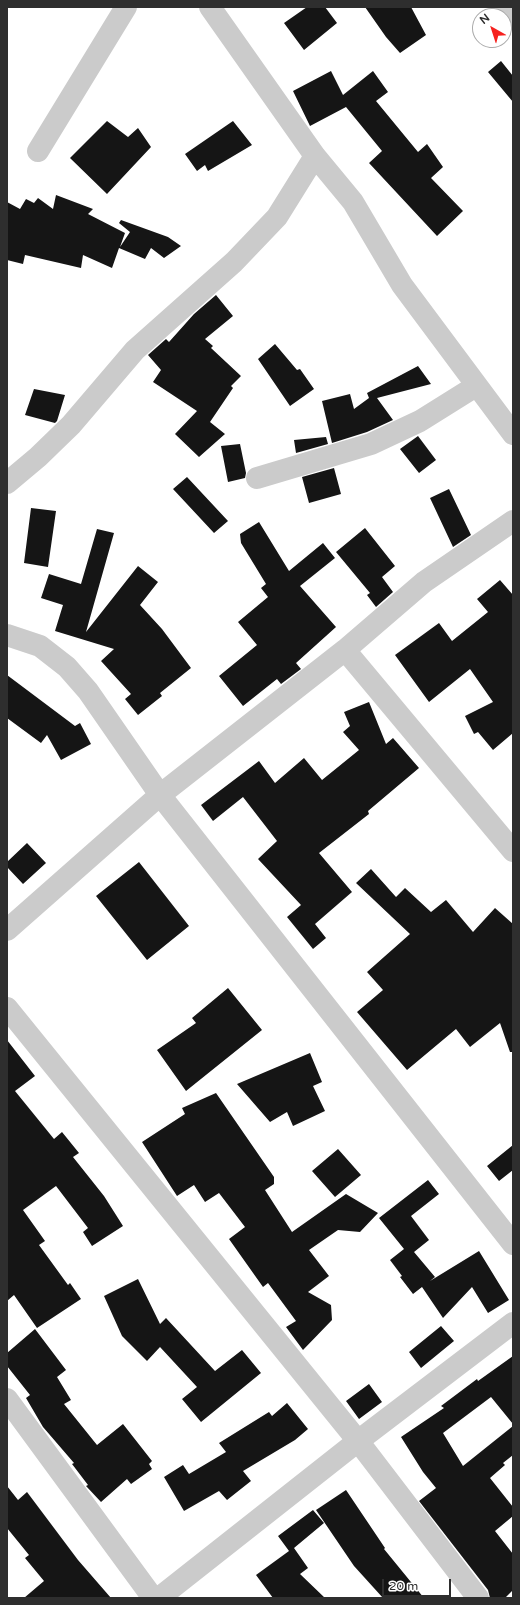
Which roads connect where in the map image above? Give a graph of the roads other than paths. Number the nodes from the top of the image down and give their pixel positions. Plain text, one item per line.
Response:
1 (126, 7) edge
2 (210, 7) edge
3 (503, 7) edge
4 (513, 19) edge
5 (38, 151) dead end
6 (315, 156) junction
7 (476, 386) junction
8 (513, 434) edge
9 (257, 478) dead end
10 (7, 483) edge
11 (513, 521) edge
12 (7, 636) edge
13 (345, 650) junction
14 (160, 795) junction
15 (513, 852) edge
16 (7, 930) edge
17 (7, 1008) edge
18 (513, 1244) edge
19 (513, 1323) edge
20 (7, 1399) edge
21 (358, 1441) junction
22 (153, 1598) edge
23 (159, 1598) edge
24 (478, 1598) edge

1 - 5 street
2 - 6 street
3 - 4 street
6 - 7 street
6 - 10 street
7 - 8 street
7 - 9 street
11 - 13 street
12 - 14 street
13 - 14 street
13 - 15 street
14 - 16 street
14 - 18 street
17 - 21 street
19 - 21 street
20 - 22 street
21 - 23 street
21 - 24 street

